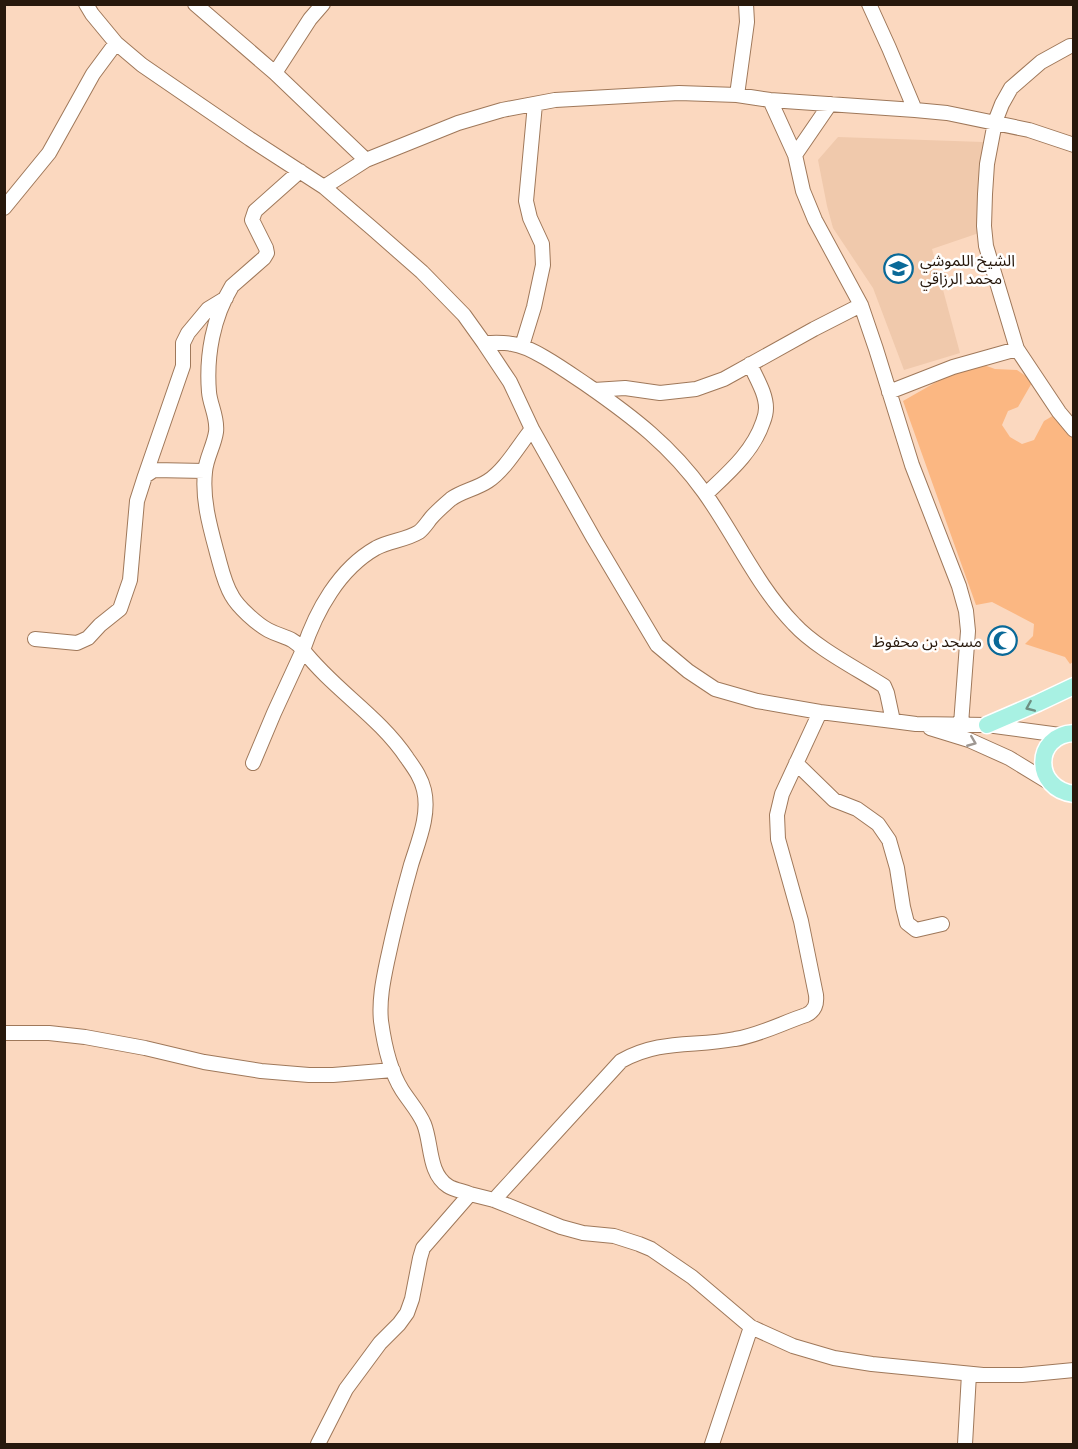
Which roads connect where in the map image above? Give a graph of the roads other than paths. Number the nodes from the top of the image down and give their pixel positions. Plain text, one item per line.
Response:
1 (86, 4) edge
2 (195, 4) edge
3 (323, 4) edge
4 (746, 4) edge
5 (869, 4) edge
6 (1072, 42) edge
7 (116, 43) junction
8 (275, 74) junction
9 (736, 95) junction
10 (770, 100) junction
11 (535, 104) junction
12 (830, 104) junction
13 (915, 110) junction
14 (995, 122) junction
15 (1074, 145) edge
16 (795, 155) junction
17 (366, 160) junction
18 (300, 171) junction
19 (324, 187) junction
20 (4, 208) edge
21 (226, 298) junction
22 (861, 305) junction
23 (484, 343) junction
24 (522, 346) junction
25 (1017, 349) junction
26 (750, 364) junction
27 (594, 390) junction
28 (889, 392) junction
29 (532, 429) junction
30 (1074, 430) edge
31 (205, 471) junction
32 (145, 476) junction
33 (706, 494) junction
34 (34, 639) dead end
35 (303, 650) junction
36 (1074, 686) edge
37 (820, 712) junction
38 (893, 721) junction
39 (916, 724) junction
40 (961, 724) junction
41 (987, 725) junction
42 (1070, 733) edge
43 (253, 763) dead end
44 (796, 763) junction
45 (1065, 793) edge
46 (942, 924) dead end
47 (4, 1033) edge
48 (393, 1070) junction
49 (470, 1194) junction
50 (494, 1200) junction
51 (751, 1327) junction
52 (1074, 1370) edge
53 (969, 1374) junction
54 (318, 1444) edge
55 (712, 1444) edge
56 (965, 1444) edge

1 - 7 street
2 - 8 street
3 - 8 street
4 - 9 street
5 - 13 street
6 - 14 street
7 - 18 street
7 - 20 street
8 - 17 street
9 - 10 street
9 - 11 street
10 - 12 street
10 - 16 street
11 - 17 street
11 - 24 street
12 - 13 street
12 - 16 street
13 - 14 street
14 - 15 street
14 - 25 street
16 - 22 street
17 - 19 street
18 - 19 street
18 - 21 street
19 - 23 street
21 - 31 street
21 - 32 street
22 - 26 street
22 - 28 street
23 - 24 street
23 - 29 street
24 - 27 street
25 - 28 street
25 - 30 street
26 - 27 street
26 - 33 street
27 - 33 street
28 - 40 street
29 - 35 street
29 - 37 street
31 - 32 street
31 - 35 street
32 - 34 street
33 - 38 street
35 - 43 street
35 - 48 street
36 -> 41 main road
37 - 38 street
37 - 44 street
38 - 39 street
39 - 40 street
39 -> 45 street
40 - 41 street
41 - 42 street
42 - 45 main road
44 - 46 street
44 - 50 street
47 - 48 street
48 - 49 street
49 - 50 street
49 - 54 street
50 - 51 street
51 - 53 street
51 - 55 street
52 - 53 street
53 - 56 street

